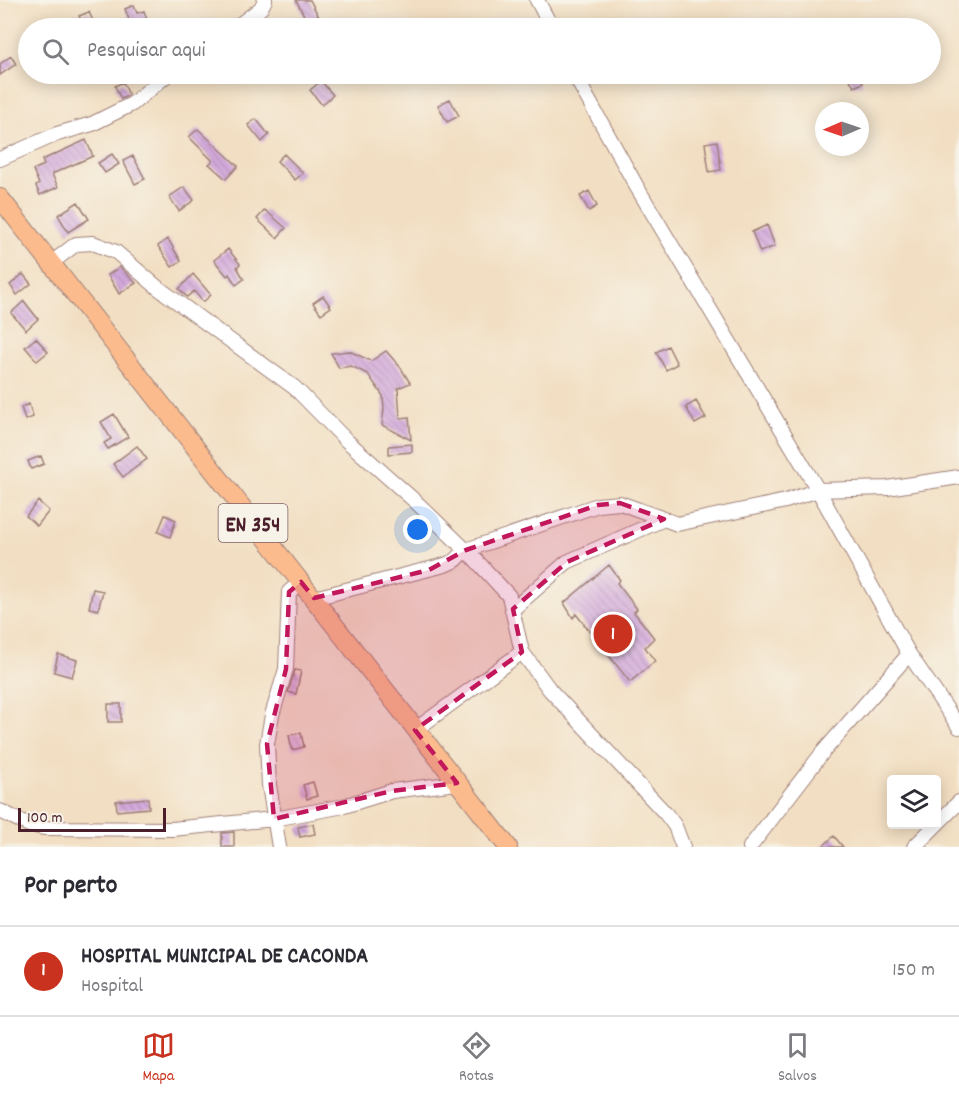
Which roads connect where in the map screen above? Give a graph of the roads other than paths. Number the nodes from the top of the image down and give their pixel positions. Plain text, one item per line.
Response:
1 (265, 0) edge
2 (537, 0) edge
3 (248, 18) edge
4 (547, 18) edge
5 (156, 84) edge
6 (580, 84) edge
7 (0, 159) edge
8 (0, 198) edge
9 (50, 264) junction
10 (959, 477) edge
11 (818, 490) junction
12 (664, 519) junction
13 (466, 550) junction
14 (301, 582) junction
15 (314, 598) junction
16 (513, 609) junction
17 (522, 651) junction
18 (909, 654) junction
19 (959, 727) edge
20 (415, 730) junction
21 (457, 783) junction
22 (959, 802) edge
23 (0, 811) edge
24 (274, 819) junction
25 (279, 847) edge
26 (508, 847) edge
27 (683, 847) edge
28 (750, 847) edge
29 (914, 847) edge

1 - 3 street
2 - 4 street
5 - 7 street
6 - 11 street
8 - 9 main road, EN 354
9 - 13 street
9 - 14 main road, EN 354
10 - 11 street
11 - 12 street
11 - 18 street
12 - 13 street
12 - 16 street
13 - 15 street
13 - 16 street
14 - 15 main road, EN 354
14 - 24 street
15 - 20 main road, EN 354
16 - 17 street
17 - 20 street
17 - 27 street
18 - 19 street
18 - 28 street
20 - 21 main road, EN 354
21 - 24 street
21 - 26 main road, EN 354
22 - 29 street
23 - 24 street
24 - 25 street

